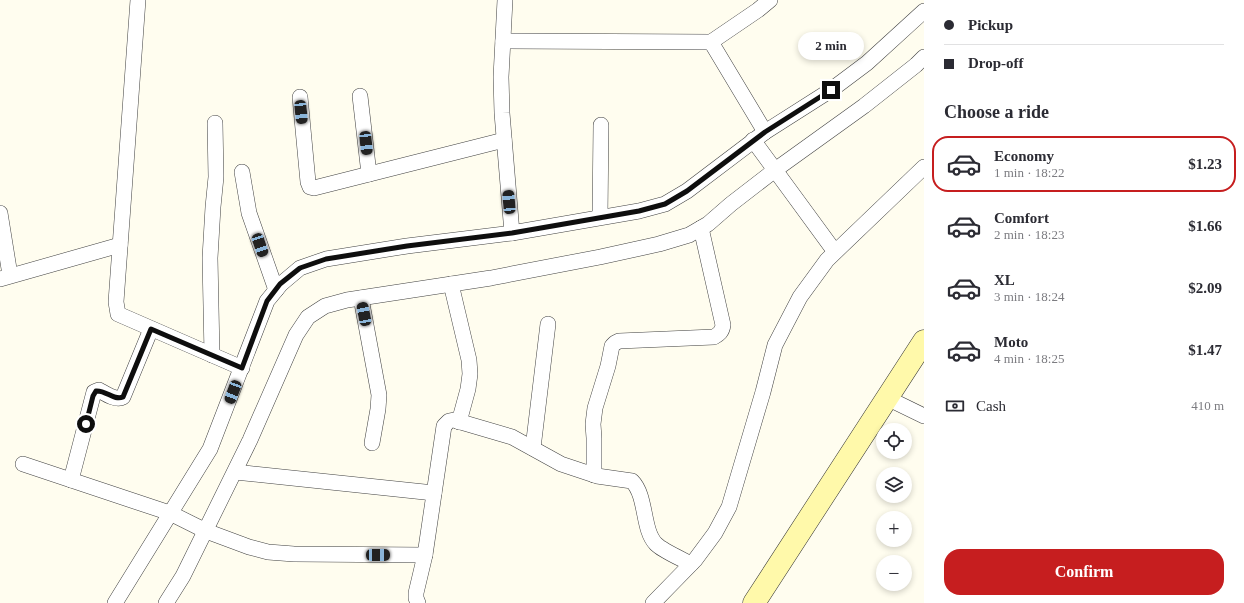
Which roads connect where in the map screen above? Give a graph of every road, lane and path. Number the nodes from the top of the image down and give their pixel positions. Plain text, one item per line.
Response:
1 (138, 0) edge
2 (505, 0) edge
3 (770, 0) edge
4 (924, 11) edge
5 (503, 41) junction
6 (712, 42) junction
7 (924, 57) edge
8 (360, 96) dead end
9 (300, 98) dead end
10 (215, 123) dead end
11 (601, 125) dead end
12 (758, 139) junction
13 (504, 140) junction
14 (771, 165) junction
15 (924, 167) edge
16 (242, 172) dead end
17 (369, 174) junction
18 (0, 212) edge
19 (600, 217) junction
20 (701, 228) junction
21 (512, 233) junction
22 (120, 245) junction
23 (835, 252) junction
24 (5, 277) edge
25 (451, 284) junction
26 (276, 290) junction
27 (361, 298) junction
28 (548, 324) dead end
29 (151, 329) junction
30 (924, 341) edge
31 (212, 355) junction
32 (242, 368) junction
33 (886, 398) junction
34 (924, 416) edge
35 (459, 422) junction
36 (372, 442) dead end
37 (533, 448) junction
38 (23, 464) dead end
39 (235, 472) junction
40 (594, 475) junction
41 (71, 480) junction
42 (434, 494) junction
43 (173, 515) junction
44 (201, 528) junction
45 (425, 555) junction
46 (691, 564) junction
47 (115, 603) edge
48 (166, 603) edge
49 (418, 603) edge
50 (653, 603) edge
51 (754, 603) edge

1 - 22 street
2 - 5 street
3 - 6 street
4 - 12 street
5 - 6 street
5 - 13 street
6 - 12 street
7 - 14 street
8 - 17 street
9 - 17 street
10 - 31 street
11 - 19 street
12 - 14 street
12 - 19 street
13 - 17 street
13 - 21 street
14 - 20 street
14 - 23 street
15 - 23 street
16 - 26 street
18 - 24 street
19 - 21 street
20 - 25 street
20 - 40 street
21 - 26 street
22 - 24 street
22 - 29 street
23 - 46 street
25 - 27 street
25 - 35 street
26 - 32 street
27 - 36 street
27 - 39 street
28 - 37 street
29 - 31 street
29 - 41 street
30 - 33 main road
31 - 32 street
32 - 43 street
33 - 34 street
33 - 51 main road
35 - 37 street
35 - 42 street
37 - 40 street
38 - 41 street
39 - 42 street
39 - 44 street
40 - 46 street
41 - 43 street
42 - 45 street
43 - 44 street
43 - 47 street
44 - 45 street
44 - 48 street
45 - 49 street
46 - 50 street

